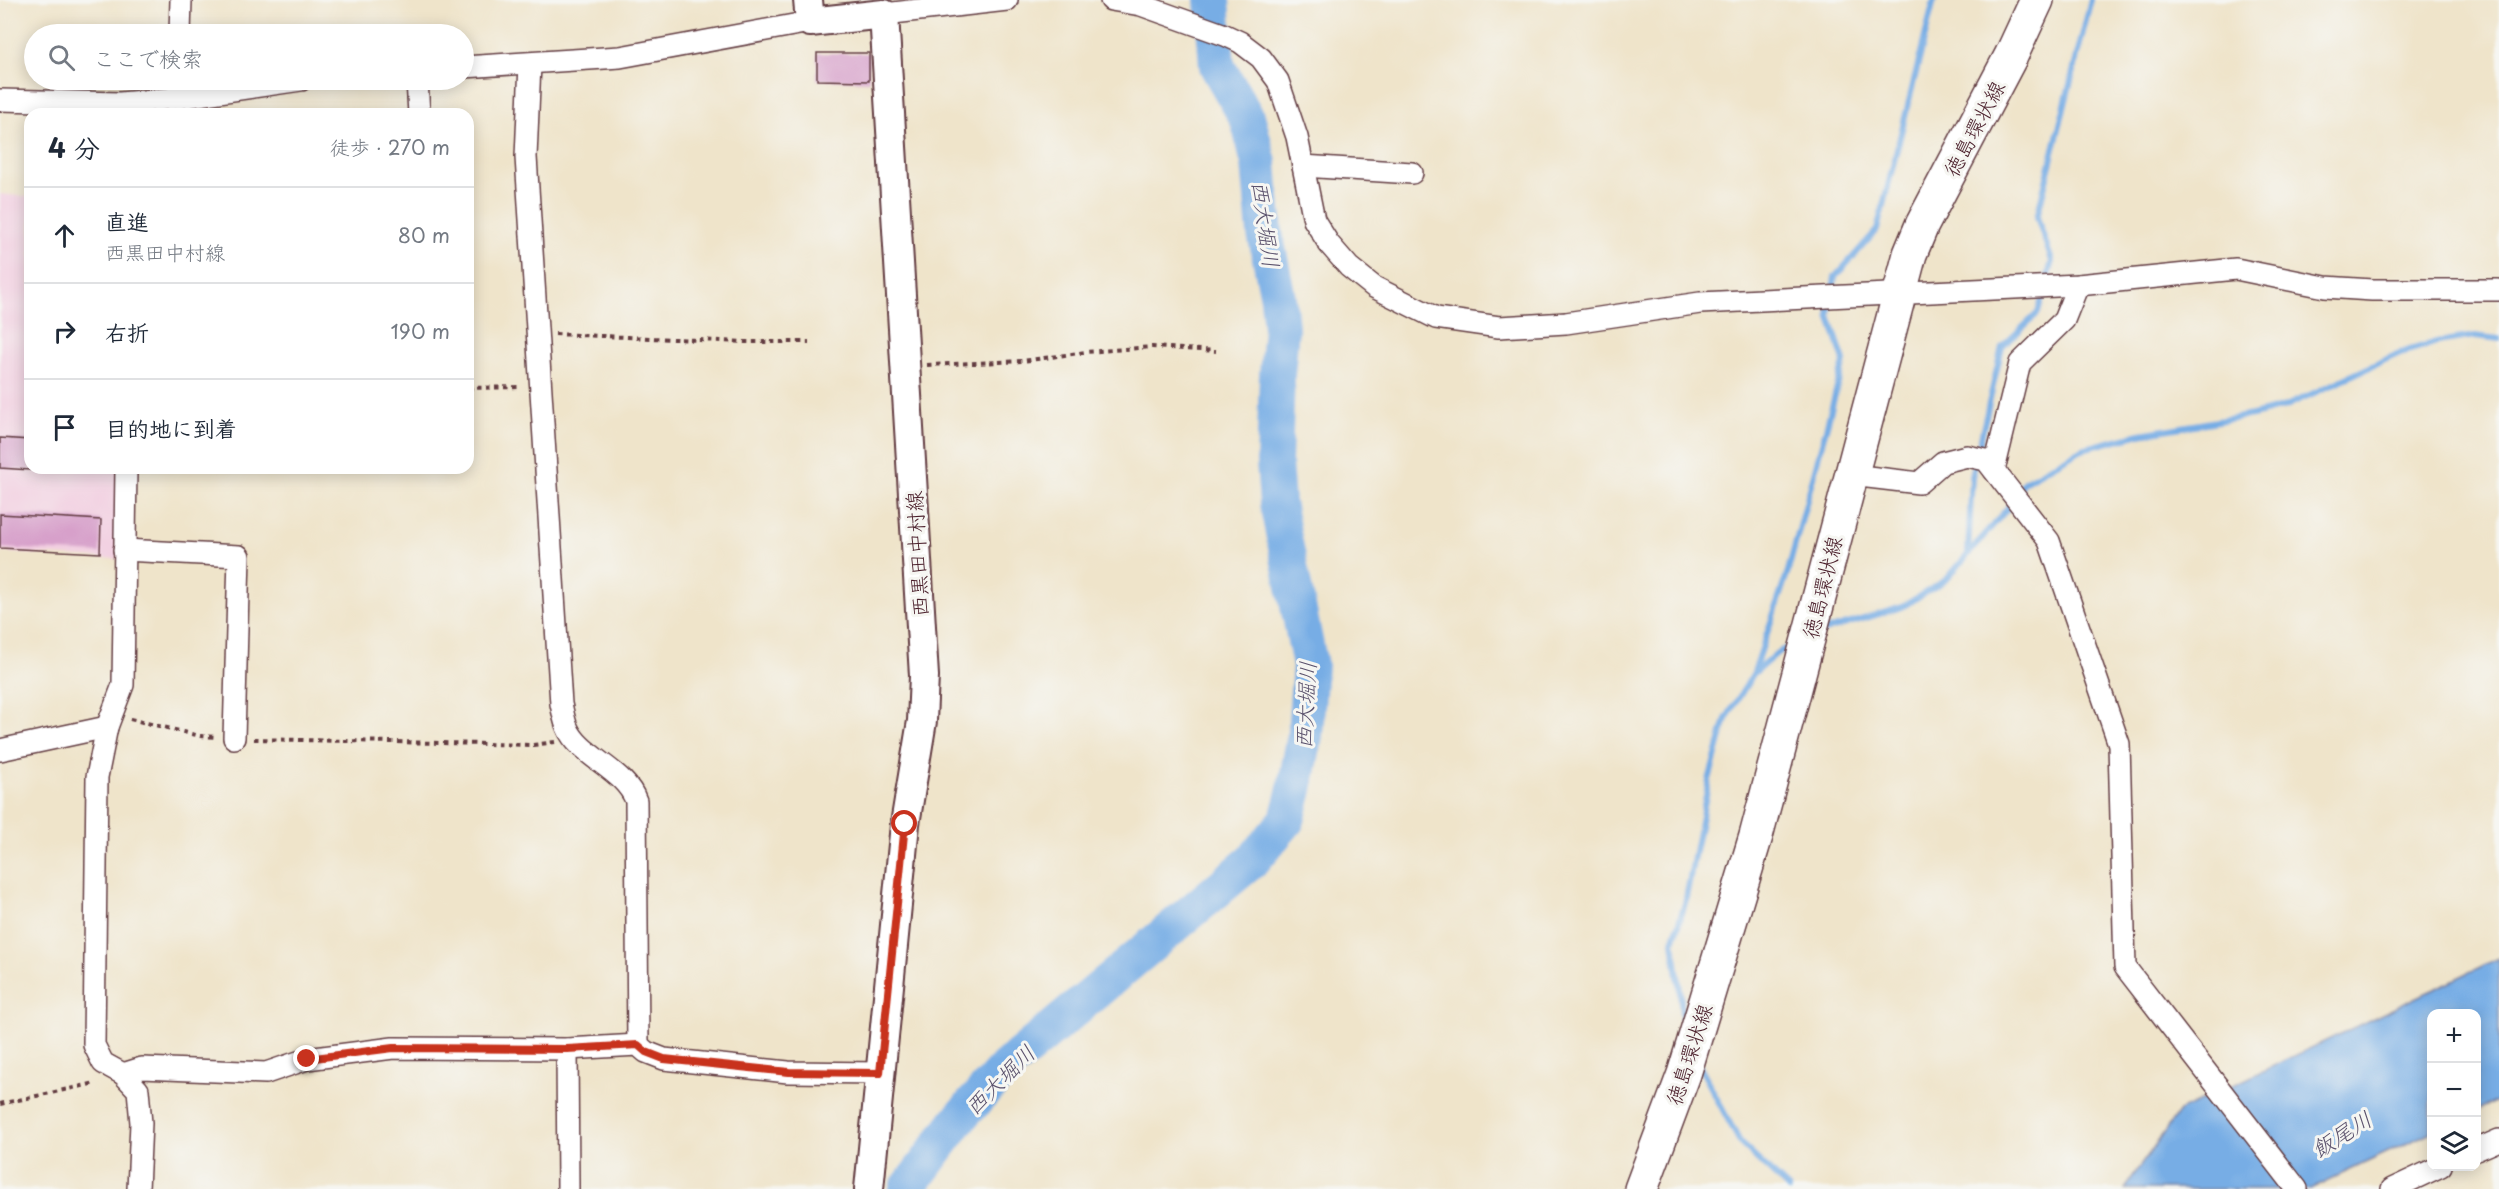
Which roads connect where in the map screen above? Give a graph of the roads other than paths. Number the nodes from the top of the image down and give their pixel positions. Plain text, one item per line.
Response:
1 (181, 0) edge
2 (1007, 0) edge
3 (1111, 0) edge
4 (2037, 0) edge
5 (809, 11) edge
6 (885, 14) junction
7 (180, 24) edge
8 (530, 64) junction
9 (474, 67) edge
10 (176, 90) edge
11 (418, 90) edge
12 (0, 100) edge
13 (130, 108) edge
14 (419, 108) edge
15 (1303, 166) junction
16 (1412, 172) dead end
17 (2078, 285) junction
18 (2499, 290) edge
19 (1899, 293) junction
20 (1986, 465) junction
21 (126, 474) edge
22 (1851, 475) junction
23 (124, 550) junction
24 (109, 721) junction
25 (234, 738) road end
26 (0, 750) edge
27 (638, 1045) junction
28 (567, 1049) junction
29 (880, 1073) junction
30 (123, 1074) junction
31 (2499, 1140) edge
32 (2481, 1148) edge
33 (2431, 1171) edge
34 (138, 1189) edge
35 (568, 1189) edge
36 (869, 1189) edge
37 (1641, 1189) edge
38 (2297, 1189) edge
39 (2392, 1189) edge

1 - 7 street
2 - 6 street
3 - 15 street
4 - 19 main road, 徳島環状線
5 - 6 main road
5 - 8 street
6 - 29 main road, 西黒田中村線
8 - 9 street
8 - 27 street
10 - 13 street
11 - 14 street
12 - 13 street
15 - 16 street
15 - 19 street
17 - 18 street
17 - 19 street
17 - 20 street
19 - 22 main road, 徳島環状線
20 - 22 street
20 - 38 street
21 - 23 street
22 - 37 main road, 徳島環状線
23 - 24 street
23 - 25 street
24 - 26 street
24 - 30 street
27 - 28 street
27 - 29 street
28 - 30 street
28 - 35 street
29 - 36 main road, 西黒田中村線
30 - 34 street
31 - 32 street
33 - 39 street

